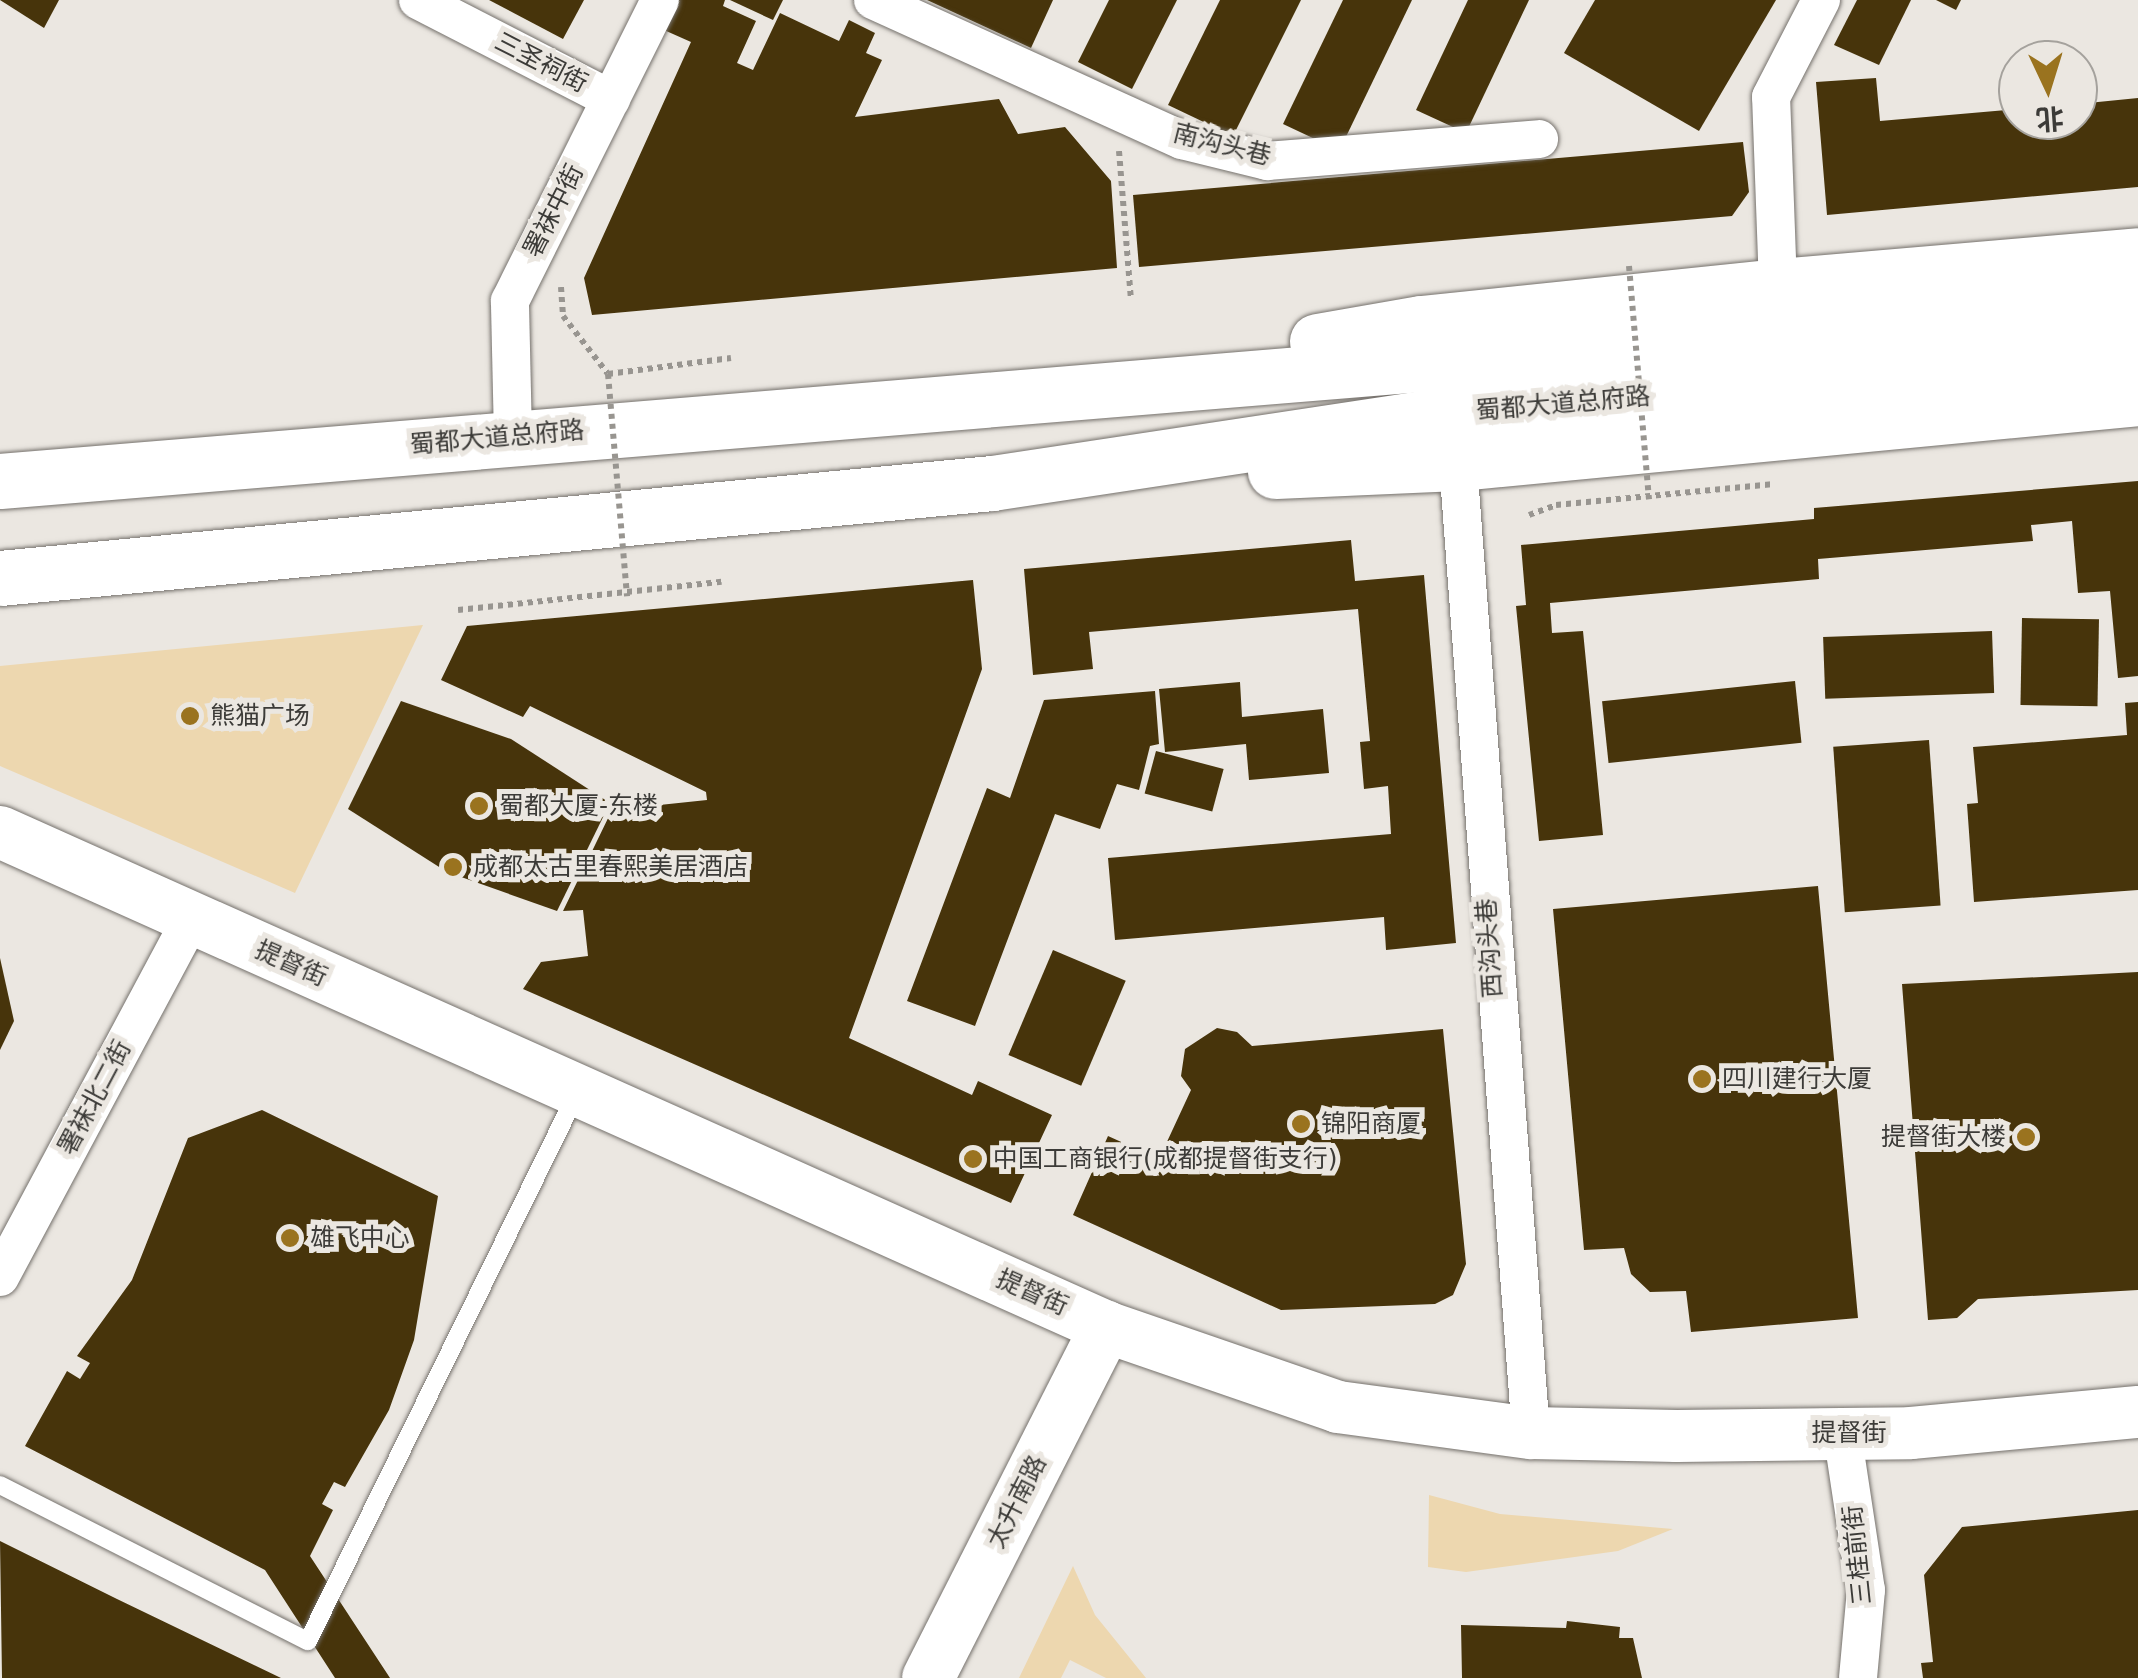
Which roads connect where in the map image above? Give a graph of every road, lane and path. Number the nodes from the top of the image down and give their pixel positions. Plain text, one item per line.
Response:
1 (418, 0) edge
2 (660, 0) edge
3 (873, 0) edge
4 (1820, 0) edge
5 (611, 99) junction
6 (1116, 109) junction
7 (1539, 139) dead end
8 (2138, 255) edge
9 (1629, 266) dead end
10 (562, 278) dead end
11 (1778, 286) junction
12 (1131, 299) dead end
13 (2138, 305) edge
14 (2138, 352) edge
15 (731, 358) dead end
16 (608, 374) junction
17 (994, 396) junction
18 (2138, 398) edge
19 (512, 437) junction
20 (1458, 463) junction
21 (0, 481) edge
22 (992, 483) junction
23 (1774, 484) dead end
24 (1650, 498) junction
25 (1530, 515) dead end
26 (0, 578) edge
27 (722, 582) dead end
28 (627, 596) junction
29 (458, 610) dead end
30 (0, 832) edge
31 (191, 920) junction
32 (578, 1090) junction
33 (0, 1277) edge
34 (1106, 1326) junction
35 (2138, 1412) edge
36 (1532, 1432) junction
37 (1842, 1432) junction
38 (0, 1485) edge
39 (928, 1678) edge
40 (1858, 1678) edge

1 - 5 street, 三圣祠街
2 - 5 street, 署袜中街
3 - 6 street, 南沟头巷
4 - 11 street
5 - 19 street, 署袜中街
6 - 7 street, 南沟头巷
6 - 12 path
8 - 11 main road, 蜀都大道总府路
9 - 24 path, bridge
10 - 16 path
11 - 17 main road, 蜀都大道总府路
13 - 17 main road, 蜀都大道总府路
14 - 22 main road, 蜀都大道总府路
15 - 16 path
16 - 28 path, bridge
17 - 19 main road, 蜀都大道总府路
18 - 20 main road, 蜀都大道总府路
19 - 21 main road, 蜀都大道总府路
20 - 22 main road, 蜀都大道总府路
20 - 36 street, 西沟头巷
22 - 26 main road, 蜀都大道总府路
23 - 24 path
24 - 25 path
27 - 28 path
28 - 29 path
30 - 31 main road, 提督街
31 - 32 main road, 提督街
31 - 33 street, 署袜北二街
32 - 34 main road, 提督街
32 - 38 lane
34 - 36 main road, 提督街
34 - 39 main road, 太升南路
35 - 37 main road, 提督街
36 - 37 main road, 提督街
37 - 40 street, 三桂前街

